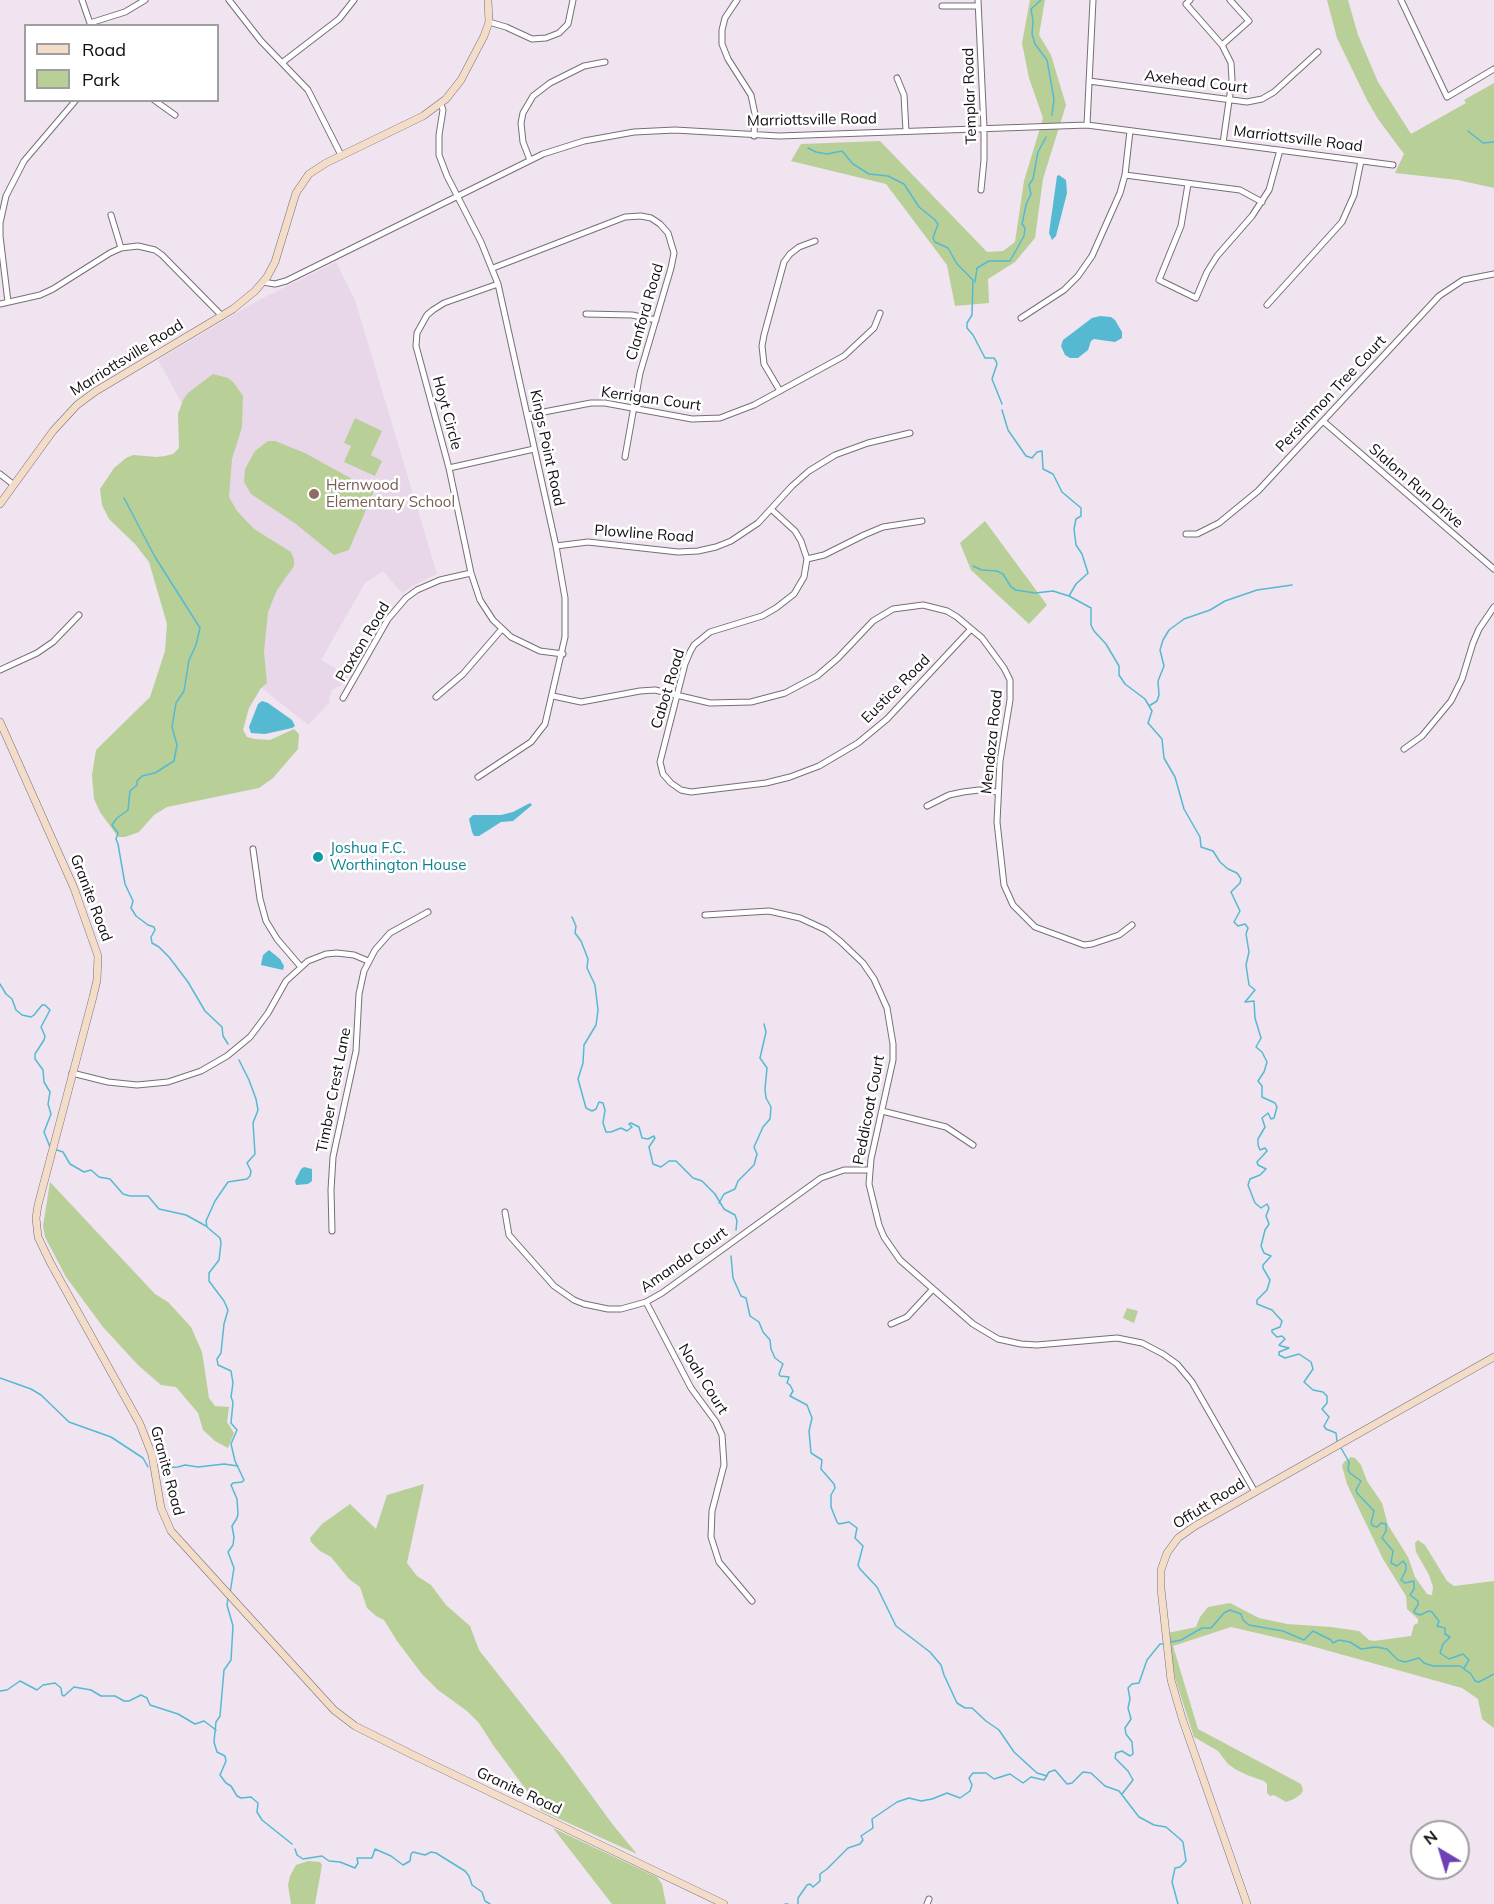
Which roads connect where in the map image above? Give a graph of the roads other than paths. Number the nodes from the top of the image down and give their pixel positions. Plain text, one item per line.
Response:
1 (82, 0) edge
2 (145, 0) edge
3 (229, 0) edge
4 (354, 0) edge
5 (488, 0) edge
6 (573, 0) edge
7 (737, 0) edge
8 (1093, 0) edge
9 (1190, 0) edge
10 (1230, 0) edge
11 (1401, 0) edge
12 (978, 3) edge
13 (942, 6) dead end
14 (489, 22) junction
15 (91, 24) edge
16 (1222, 45) junction
17 (1318, 52) dead end
18 (284, 62) junction
19 (605, 62) dead end
20 (1494, 69) edge
21 (897, 78) dead end
22 (1089, 81) junction
23 (1230, 100) junction
24 (74, 102) edge
25 (157, 102) edge
26 (441, 104) junction
27 (175, 115) dead end
28 (1087, 125) junction
29 (984, 128) junction
30 (906, 131) junction
31 (1130, 131) junction
32 (754, 136) junction
33 (1223, 143) junction
34 (1280, 150) junction
35 (341, 155) junction
36 (530, 159) junction
37 (1361, 161) junction
38 (1392, 165) dead end
39 (1125, 176) junction
40 (1188, 184) junction
41 (981, 190) dead end
42 (457, 195) junction
43 (1262, 202) junction
44 (111, 215) dead end
45 (815, 241) dead end
46 (121, 248) junction
47 (493, 268) junction
48 (1494, 274) edge
49 (263, 282) junction
50 (498, 284) junction
51 (8, 302) junction
52 (0, 304) edge
53 (1267, 305) dead end
54 (880, 313) dead end
55 (586, 314) dead end
56 (222, 316) junction
57 (1022, 318) dead end
58 (656, 320) junction
59 (780, 391) junction
60 (634, 409) junction
61 (528, 415) junction
62 (1323, 421) junction
63 (910, 433) dead end
64 (534, 449) junction
65 (625, 458) dead end
66 (449, 468) junction
67 (0, 474) edge
68 (14, 485) junction
69 (0, 504) edge
70 (771, 509) junction
71 (922, 520) dead end
72 (1186, 534) dead end
73 (556, 546) junction
74 (807, 559) junction
75 (1494, 569) edge
76 (471, 573) junction
77 (1494, 607) edge
78 (79, 615) dead end
79 (971, 629) junction
80 (501, 630) junction
81 (563, 654) junction
82 (0, 670) edge
83 (553, 696) junction
84 (677, 696) junction
85 (436, 697) dead end
86 (343, 698) dead end
87 (0, 722) edge
88 (1404, 749) dead end
89 (478, 777) dead end
90 (730, 788) joint
91 (998, 792) junction
92 (927, 806) dead end
93 (253, 849) dead end
94 (428, 912) dead end
95 (705, 915) dead end
96 (1132, 925) dead end
97 (368, 961) junction
98 (301, 967) junction
99 (72, 1073) junction
100 (882, 1111) junction
101 (973, 1145) dead end
102 (869, 1170) junction
103 (505, 1212) dead end
104 (332, 1231) dead end
105 (932, 1290) junction
106 (646, 1302) junction
107 (891, 1324) dead end
108 (1494, 1357) edge
109 (1255, 1491) junction
110 (752, 1601) dead end
111 (724, 1904) edge
112 (1247, 1904) edge

1 - 15 street
2 - 15 street
3 - 18 street
4 - 18 street
5 - 14 street, Marriottsville Road
6 - 14 street
7 - 32 street
8 - 22 street
9 - 16 street
10 - 16 street
11 - 20 street
12 - 13 street
12 - 29 street, Templar Road
14 - 26 street, Marriottsville Road
16 - 23 street
17 - 23 street, Axehead Court
18 - 35 street
19 - 36 street
21 - 30 street
22 - 23 street, Axehead Court
22 - 28 street
23 - 33 street
24 - 51 street
25 - 27 street
26 - 35 street, Marriottsville Road
26 - 42 street, Kings Point Road
28 - 29 street, Marriottsville Road
28 - 31 street, Marriottsville Road
29 - 30 street, Marriottsville Road
29 - 41 street, Templar Road
30 - 32 street, Marriottsville Road
31 - 33 street, Marriottsville Road
31 - 39 street
32 - 36 street, Marriottsville Road
33 - 34 street, Marriottsville Road
34 - 37 street, Marriottsville Road
34 - 43 street
35 - 49 street, Marriottsville Road
36 - 42 street, Marriottsville Road
37 - 38 street, Marriottsville Road
37 - 53 street
39 - 40 street
39 - 57 street
40 - 43 street
40 - 43 street
42 - 47 street, Kings Point Road
42 - 49 street, Marriottsville Road
44 - 46 street
45 - 59 street
46 - 51 street
46 - 56 street
47 - 50 street, Kings Point Road
47 - 58 street, Clanford Road
48 - 62 street, Persimmon Tree Court
49 - 56 street, Marriottsville Road
50 - 61 street, Kings Point Road
50 - 66 street, Hoyt Circle
51 - 52 street
54 - 59 street, Kerrigan Court
55 - 58 street
56 - 68 street, Marriottsville Road
58 - 60 street, Clanford Road
59 - 60 street, Kerrigan Court
60 - 61 street, Kerrigan Court
60 - 65 street, Clanford Road
61 - 64 street, Kings Point Road
62 - 72 street, Persimmon Tree Court
62 - 75 street, Slalom Run Drive
63 - 70 street, Plowline Road
64 - 66 street
64 - 73 street, Kings Point Road
66 - 76 street, Hoyt Circle
67 - 68 street
68 - 69 street, Marriottsville Road
70 - 73 street, Plowline Road
70 - 74 street
71 - 74 street
73 - 81 street, Kings Point Road
74 - 84 street, Cabot Road
76 - 80 street, Hoyt Circle
76 - 86 street, Paxton Road
77 - 88 street
78 - 82 street
79 - 84 street, Mendoza Road
79 - 90 street, Eustice Road
79 - 91 street, Mendoza Road
80 - 81 street, Hoyt Circle
80 - 85 street
81 - 83 street, Kings Point Road
83 - 84 street, Mendoza Road
83 - 89 street, Kings Point Road
84 - 90 street, Cabot Road
87 - 99 street, Granite Road
91 - 92 street
91 - 96 street, Mendoza Road
93 - 98 street
94 - 97 street, Timber Crest Lane
95 - 100 street, Peddicoat Court
97 - 98 street
97 - 104 street, Timber Crest Lane
98 - 99 street
99 - 111 street, Granite Road
100 - 101 street
100 - 102 street, Peddicoat Court
102 - 105 street, Peddicoat Court
102 - 106 street, Amanda Court
103 - 106 street, Amanda Court
105 - 107 street
105 - 109 street, Peddicoat Court
106 - 110 street, Noah Court
108 - 109 street, Offutt Road
109 - 112 street, Offutt Road

